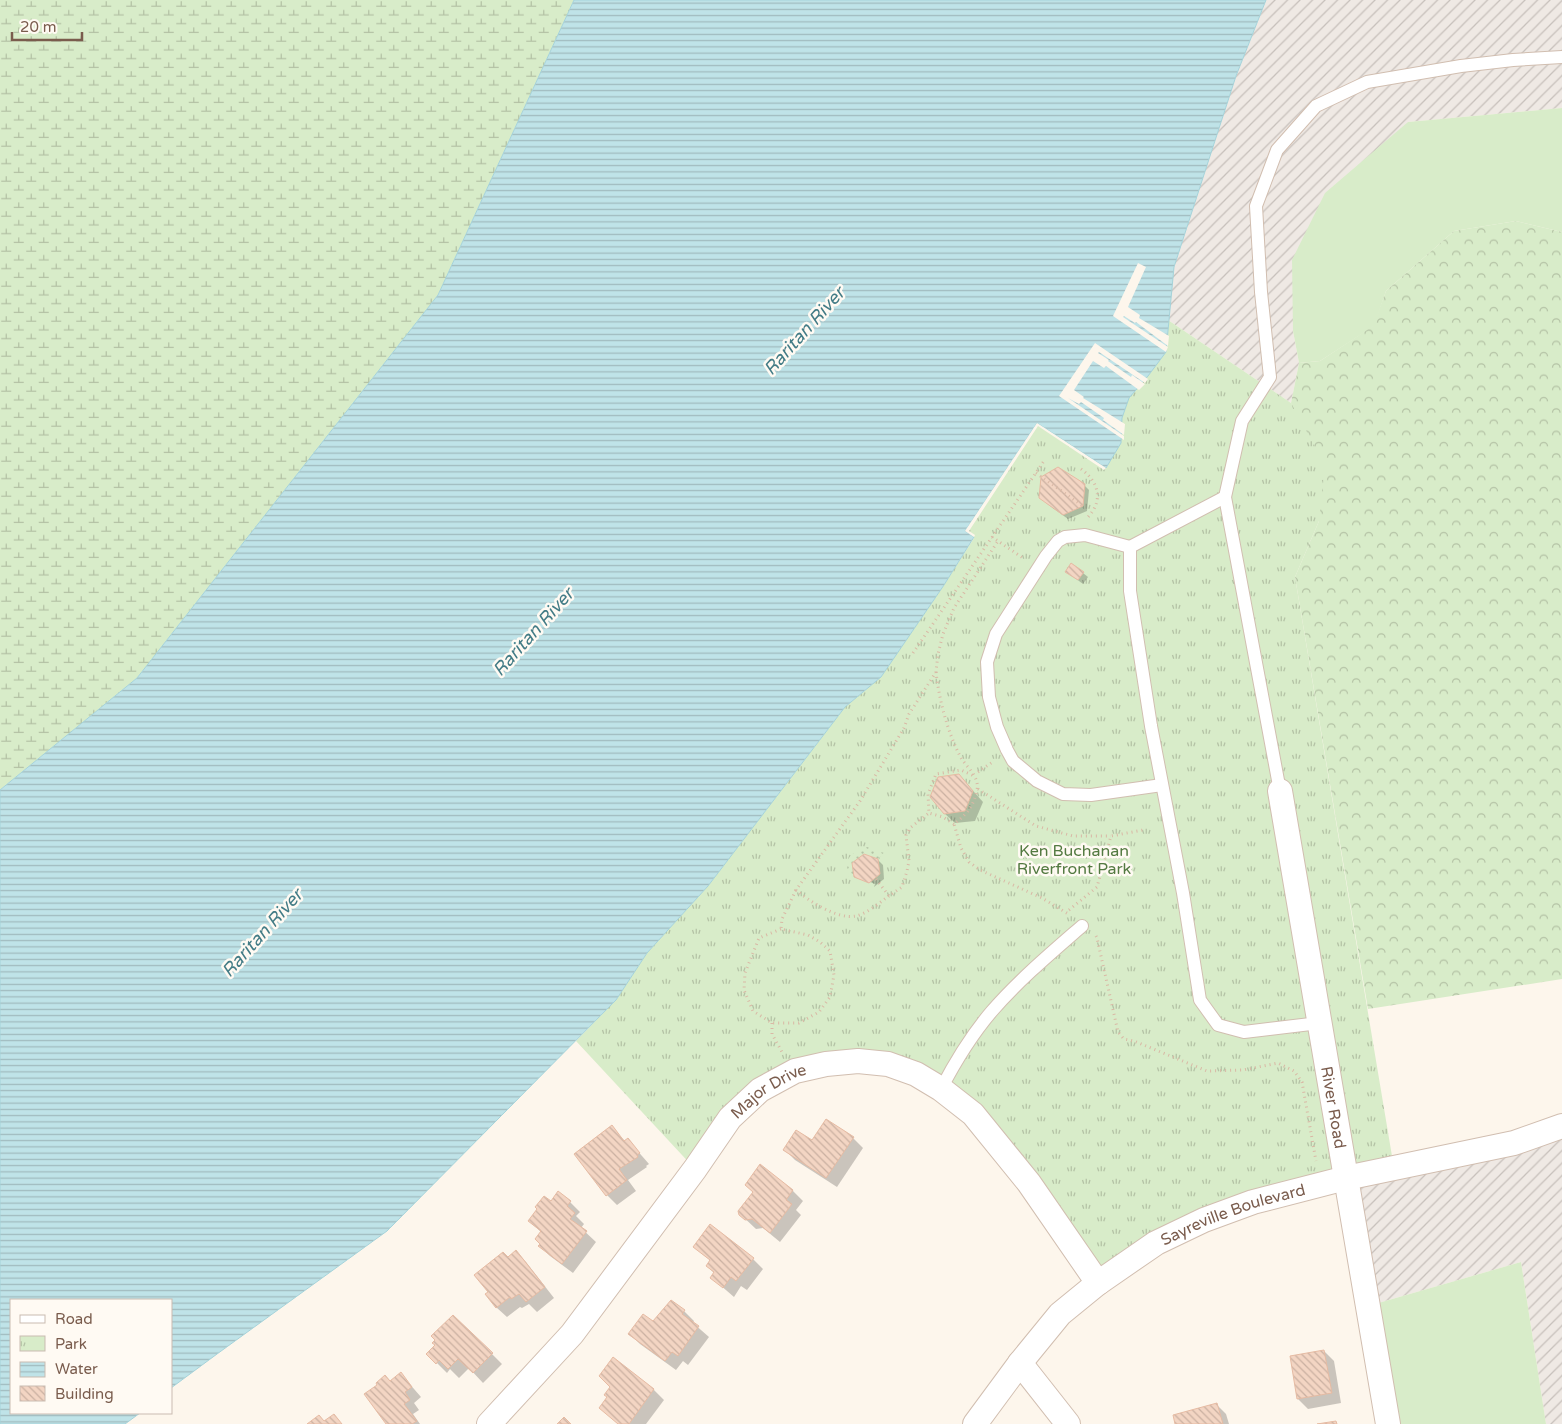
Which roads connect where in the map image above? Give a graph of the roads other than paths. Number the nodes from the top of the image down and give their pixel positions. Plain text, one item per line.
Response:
1 (1562, 57) edge
2 (1226, 498) junction
3 (1130, 547) junction
4 (1162, 785) junction
5 (1280, 791) joint
6 (1082, 926) road end
7 (1319, 1023) junction
8 (942, 1089) junction
9 (1562, 1126) edge
10 (1346, 1178) junction
11 (1098, 1283) junction
12 (1020, 1363) junction
13 (488, 1424) edge
14 (975, 1424) edge
15 (1068, 1424) edge
16 (1388, 1424) edge

1 - 2 lane
2 - 3 lane
2 - 5 lane
3 - 4 lane
3 - 4 lane
4 - 7 lane
5 - 7 street, River Road
6 - 8 lane
7 - 10 street, River Road
8 - 11 street, Major Drive
8 - 13 street, Major Drive
9 - 10 street, Sayreville Boulevard
10 - 11 street, Sayreville Boulevard
10 - 16 street, River Road
11 - 12 street, Sayreville Boulevard
12 - 14 street, Sayreville Boulevard
12 - 15 street

